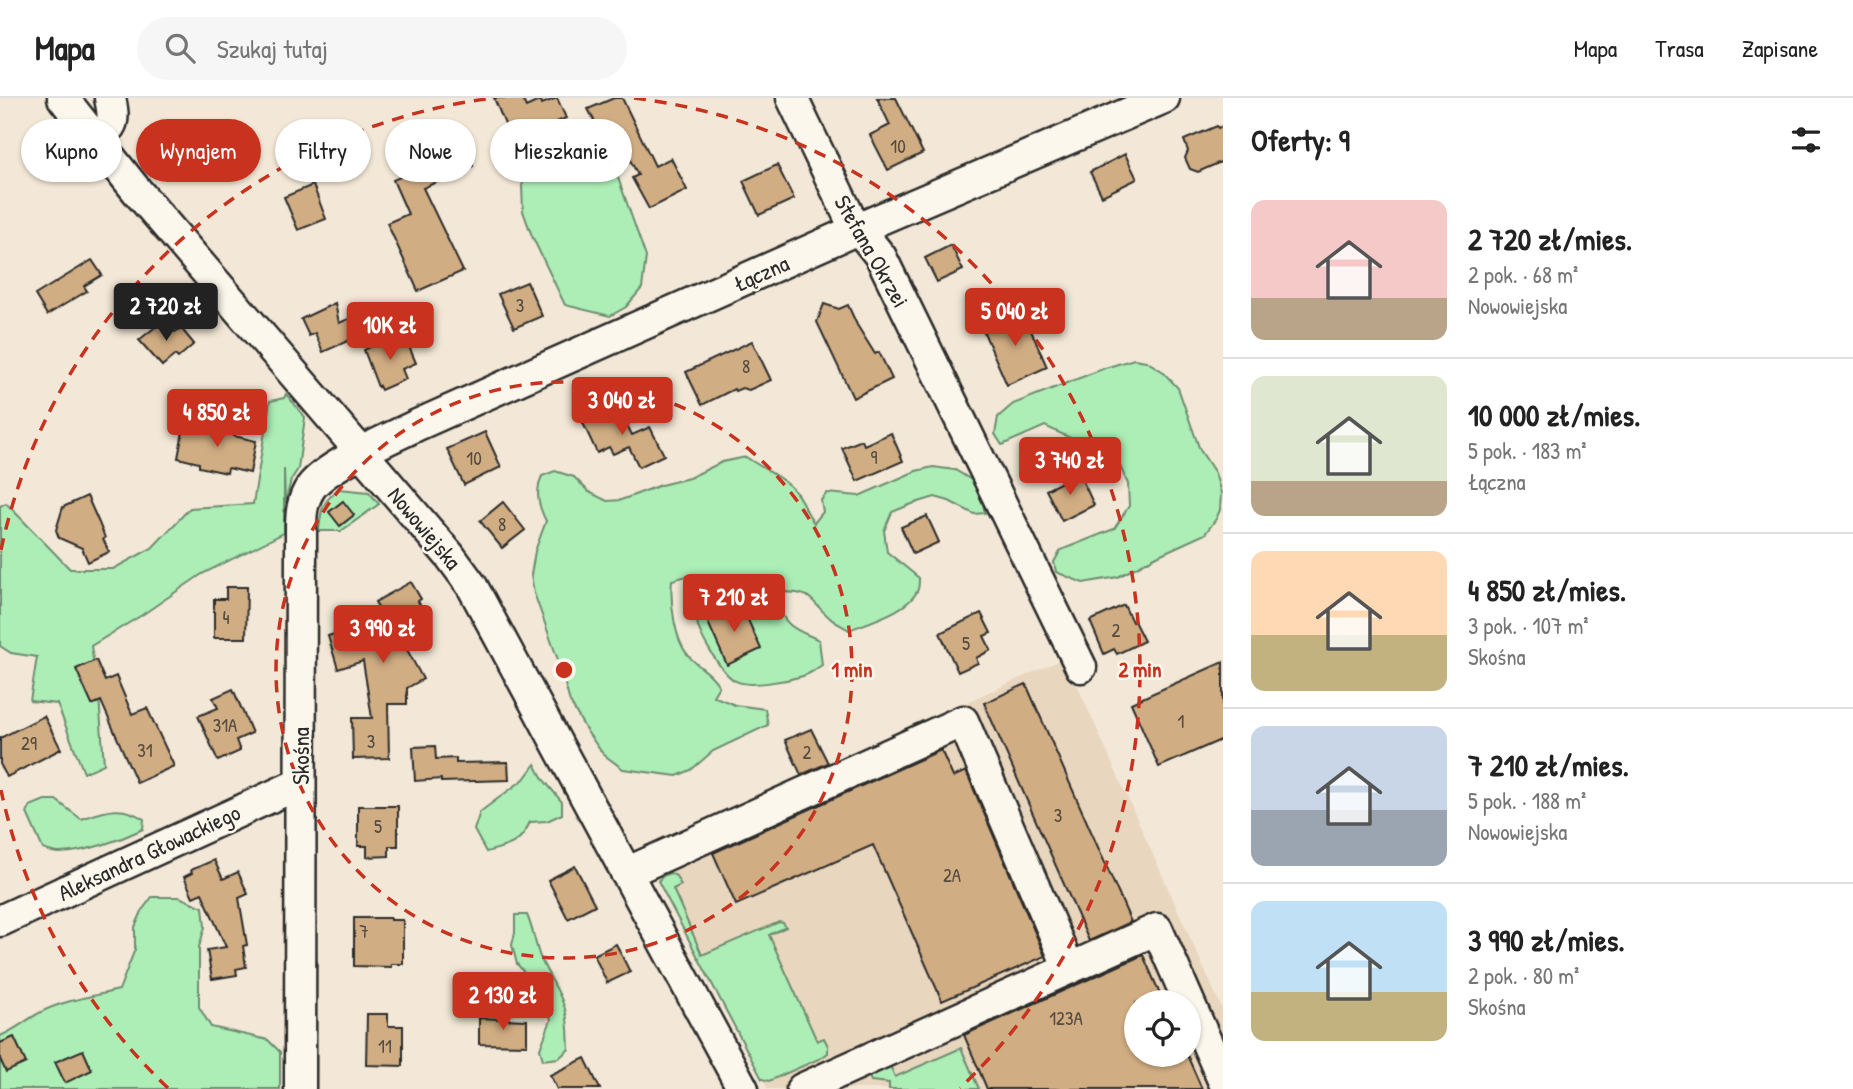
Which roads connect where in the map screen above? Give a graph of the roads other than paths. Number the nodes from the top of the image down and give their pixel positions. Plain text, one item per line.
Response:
1 (63, 98) edge
2 (110, 98) edge
3 (792, 98) edge
4 (1164, 98) edge
5 (79, 119) edge
6 (113, 119) edge
7 (122, 173) edge
8 (858, 230) junction
9 (361, 452) junction
10 (1081, 667) dead end
11 (300, 788) junction
12 (626, 873) junction
13 (0, 920) edge
14 (1069, 968) junction
15 (1223, 1080) edge
16 (300, 1089) edge
17 (743, 1089) edge
18 (802, 1089) edge

1 - 5 street, Nowowiejska
2 - 6 street
3 - 8 street, Stefana Okrzei
4 - 8 street, Łączna
7 - 9 street, Nowowiejska
8 - 9 street, Łączna
8 - 10 street, Stefana Okrzei
9 - 11 street, Skośna
9 - 12 street, Nowowiejska
11 - 13 street, Aleksandra Głowackiego
11 - 16 street, Skośna
12 - 14 street
12 - 17 street, Nowowiejska
14 - 15 street
14 - 18 street

